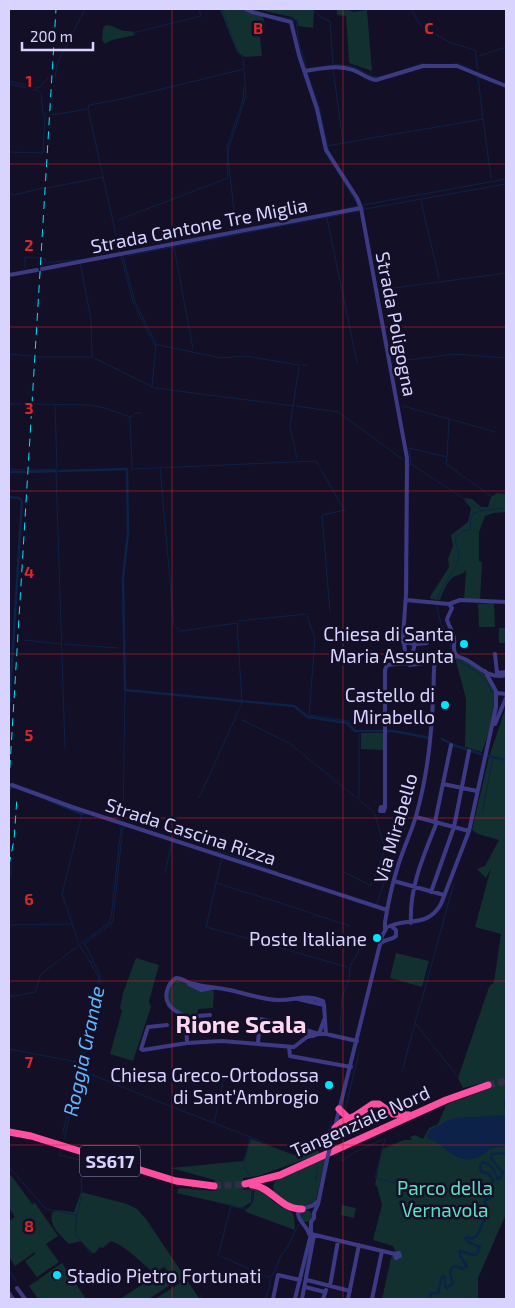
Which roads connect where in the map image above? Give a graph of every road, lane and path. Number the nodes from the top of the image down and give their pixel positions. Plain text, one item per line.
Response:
1 (246, 9) edge
2 (304, 71) junction
3 (506, 86) edge
4 (361, 208) junction
5 (9, 275) edge
6 (406, 600) junction
7 (506, 602) edge
8 (451, 606) junction
9 (403, 642) junction
10 (427, 643) dead end
11 (415, 644) junction
12 (495, 654) dead end
13 (456, 655) junction
14 (415, 658) dead end
15 (406, 663) junction
16 (435, 663) junction
17 (485, 671) junction
18 (505, 674) edge
19 (494, 686) junction
20 (496, 691) junction
21 (506, 694) edge
22 (506, 698) edge
23 (488, 742) junction
24 (451, 745) dead end
25 (469, 751) dead end
26 (443, 784) junction
27 (12, 785) dead end
28 (461, 788) junction
29 (477, 791) junction
30 (384, 808) dead end
31 (416, 817) junction
32 (436, 822) junction
33 (454, 828) junction
34 (469, 831) junction
35 (394, 881) junction
36 (414, 887) junction
37 (431, 892) junction
38 (444, 896) junction
39 (361, 902) joint
40 (387, 910) junction
41 (411, 922) junction
42 (404, 924) junction
43 (387, 929) junction
44 (396, 930) junction
45 (388, 939) junction
46 (380, 944) junction
47 (210, 1015) dead end
48 (186, 1017) junction
49 (325, 1017) junction
50 (167, 1025) dead end
51 (292, 1027) junction
52 (319, 1034) junction
53 (326, 1034) junction
54 (313, 1036) junction
55 (357, 1042) junction
56 (187, 1043) junction
57 (258, 1043) junction
58 (289, 1047) junction
59 (351, 1067) junction
60 (488, 1085) tunnel mouth
61 (339, 1109) junction
62 (387, 1111) junction
63 (412, 1115) junction
64 (338, 1117) junction
65 (348, 1118) junction
66 (335, 1128) junction
67 (379, 1130) junction
68 (9, 1132) edge
69 (280, 1175) junction
70 (214, 1186) tunnel mouth
71 (272, 1194) junction
72 (320, 1195) junction
73 (291, 1208) junction
74 (305, 1208) junction
75 (314, 1213) junction
76 (298, 1217) junction
77 (311, 1222) junction
78 (304, 1224) junction
79 (313, 1234) junction
80 (309, 1239) junction
81 (338, 1241) junction
82 (358, 1245) junction
83 (382, 1251) junction
84 (395, 1254) dead end
85 (300, 1280) junction
86 (306, 1280) junction
87 (329, 1286) junction
88 (305, 1287) junction
89 (17, 1288) dead end
90 (350, 1291) junction
91 (325, 1292) junction
92 (9, 1293) edge
93 (13, 1299) edge
94 (25, 1299) edge
95 (273, 1299) edge
96 (295, 1299) edge
97 (302, 1299) edge
98 (323, 1299) edge
99 (348, 1299) edge
100 (372, 1299) edge

1 - 2 street, Strada Poligogna
2 - 3 street
2 - 4 street, Strada Poligogna
4 - 5 street, Strada Cantone Tre Miglia
4 - 6 street, Strada Poligogna
6 - 8 street
6 - 9 street, Strada Poligogna
7 - 8 street
8 - 13 street
9 - 11 street
9 - 15 street, Strada Poligogna
10 - 11 street
11 - 14 street
12 - 18 street
13 - 16 street
13 - 17 street
15 - 16 street
15 - 30 street
16 - 31 street, Via Mirabello
17 - 18 street
17 - 19 street
18 - 19 street
19 - 20 street
20 - 21 street
20 - 23 street
22 - 23 street
23 - 29 street
24 - 26 street
25 - 28 street
26 - 28 street
26 - 32 street
27 - 39 street, Strada Cascina Rizza
28 - 29 street
28 - 33 street
29 - 34 street
31 - 32 street
31 - 35 street, Via Mirabello
32 - 33 street
32 - 36 street
33 - 34 street
33 - 37 street
34 - 38 street
35 - 36 street
35 - 40 street, Via Mirabello
36 - 37 street
36 - 41 street
37 - 38 street
38 - 41 street
39 - 40 street, Via Mirabello
40 - 43 street, Via Mirabello
41 - 42 street
42 - 43 street
42 - 44 street
43 - 44 street
43 - 45 street, Via Mirabello
43 - 46 street
44 - 45 street
45 - 46 street
46 - 55 street
47 - 48 street
48 - 49 street
48 - 56 street
49 - 52 street
49 - 53 street
50 - 56 street
51 - 52 street
51 - 54 street
51 - 57 street
52 - 53 street
52 - 54 street
53 - 55 street
54 - 58 street
55 - 59 street
56 - 57 street
57 - 58 street
58 - 59 street
59 - 61 street
60 - 63 highway, Tangenziale Nord
61 - 64 street
61 - 65 highway
62 - 63 highway
62 - 65 highway
62 - 67 highway
63 - 67 highway, Tangenziale Nord
64 - 65 highway
64 - 66 street
65 - 66 highway
66 - 72 street, bridge
67 - 69 highway, Tangenziale Nord
68 - 70 highway, SS617
69 - 71 highway
69 - 71 highway, Tangenziale Nord
71 - 73 highway
72 - 74 street
72 - 75 street
73 - 74 highway
73 - 76 highway
74 - 75 street
74 - 76 street
75 - 77 street
76 - 78 street
77 - 78 street
77 - 79 street
78 - 80 street
79 - 80 street
79 - 81 street
79 - 86 street
80 - 85 street
81 - 82 street
81 - 87 street
82 - 83 street
82 - 90 street
83 - 84 street
83 - 100 street
85 - 95 street
85 - 96 street
86 - 87 street
86 - 88 street
87 - 90 street
87 - 91 street
88 - 91 street
88 - 97 street
89 - 94 street
90 - 99 street
91 - 98 street
92 - 93 street

